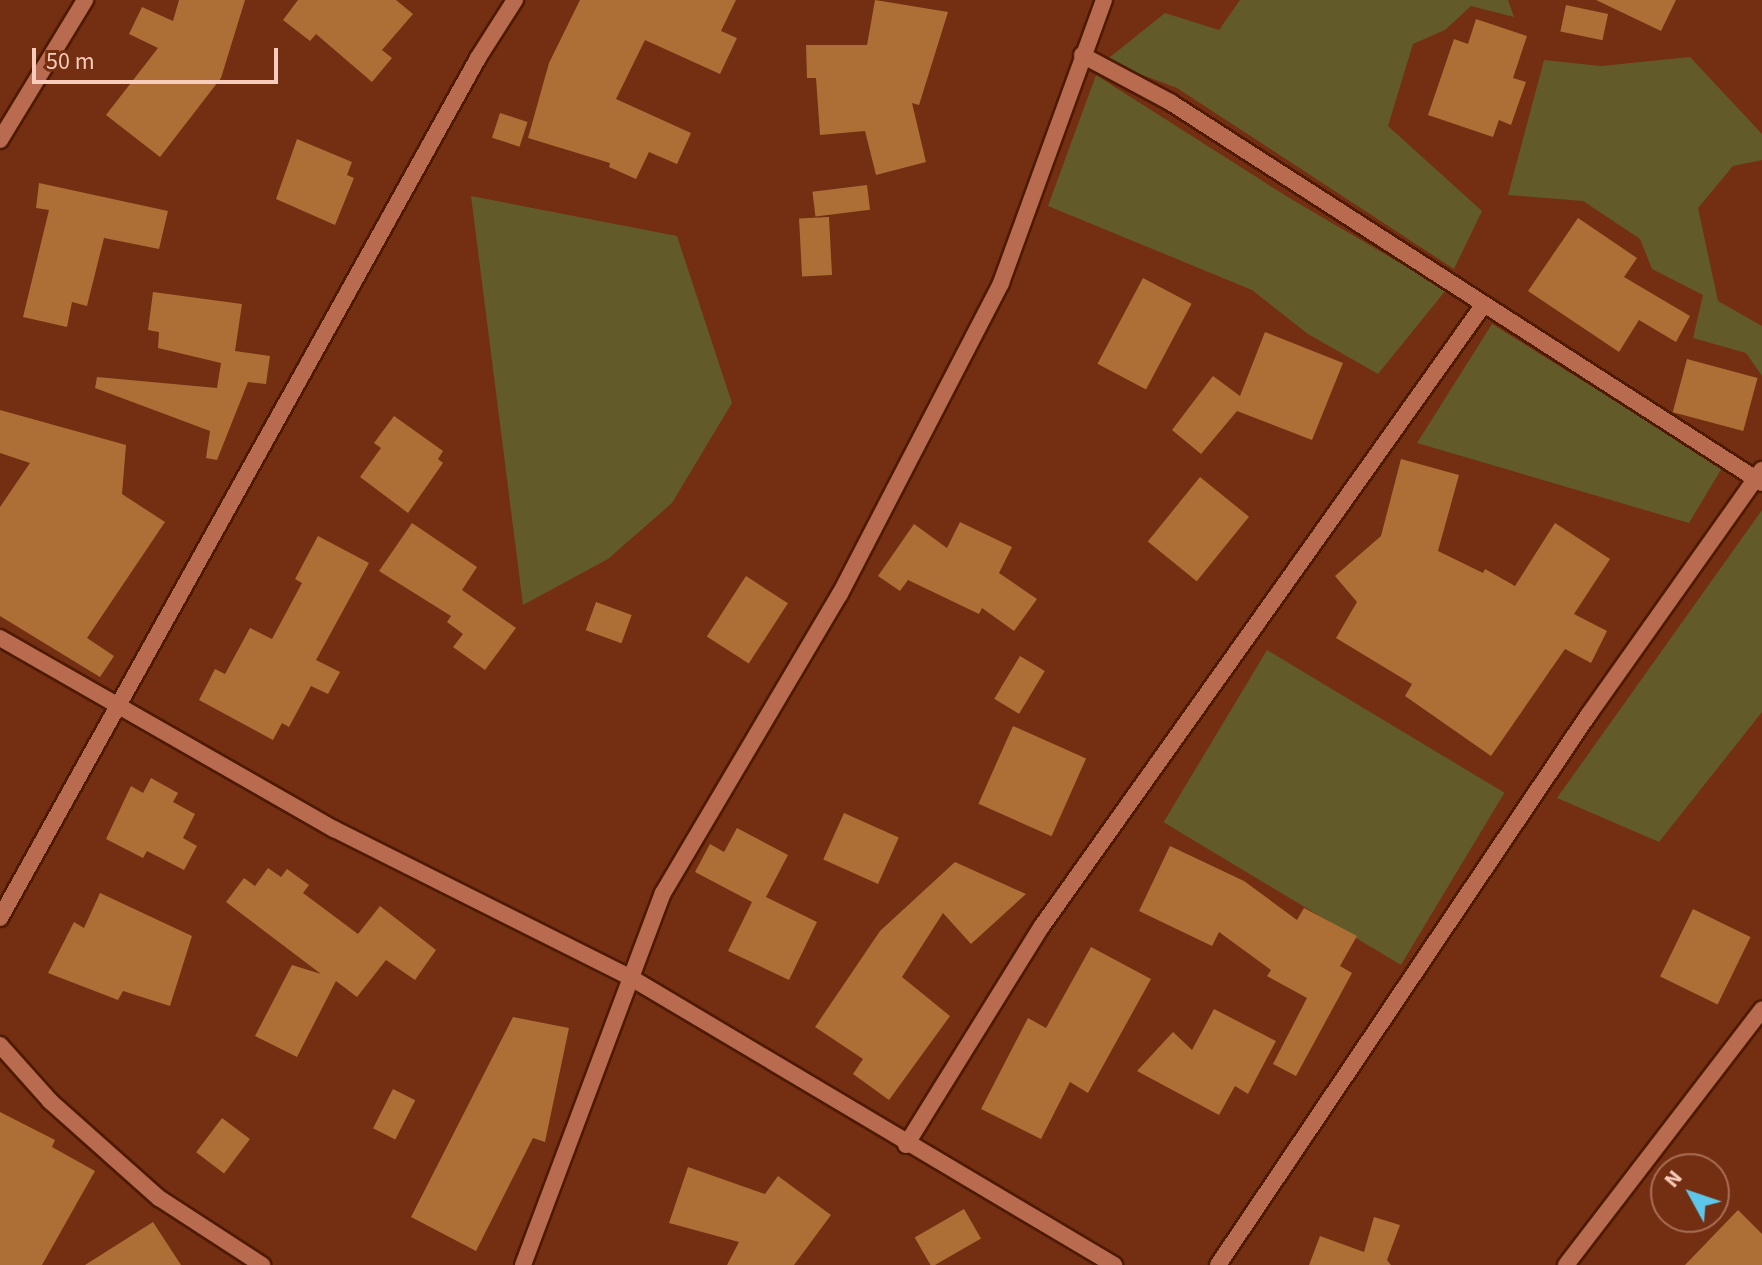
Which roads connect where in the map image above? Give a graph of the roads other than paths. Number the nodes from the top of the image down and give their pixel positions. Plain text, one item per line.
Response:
1 (85, 0) edge
2 (515, 0) edge
3 (1104, 0) edge
4 (1082, 55) junction
5 (0, 140) edge
6 (1484, 304) junction
7 (1760, 477) edge
8 (0, 638) edge
9 (119, 709) junction
10 (0, 918) edge
11 (633, 979) junction
12 (1762, 1010) edge
13 (0, 1045) edge
14 (906, 1145) junction
15 (262, 1265) edge
16 (523, 1265) edge
17 (1114, 1265) edge
18 (1218, 1265) edge
19 (1566, 1265) edge

1 - 5 street
2 - 9 street
3 - 4 street
4 - 6 street
4 - 11 street
6 - 7 street
6 - 14 street
7 - 18 street
8 - 9 street
9 - 10 street
9 - 11 street
11 - 14 street
11 - 16 street
12 - 19 street
13 - 15 street
14 - 17 street

